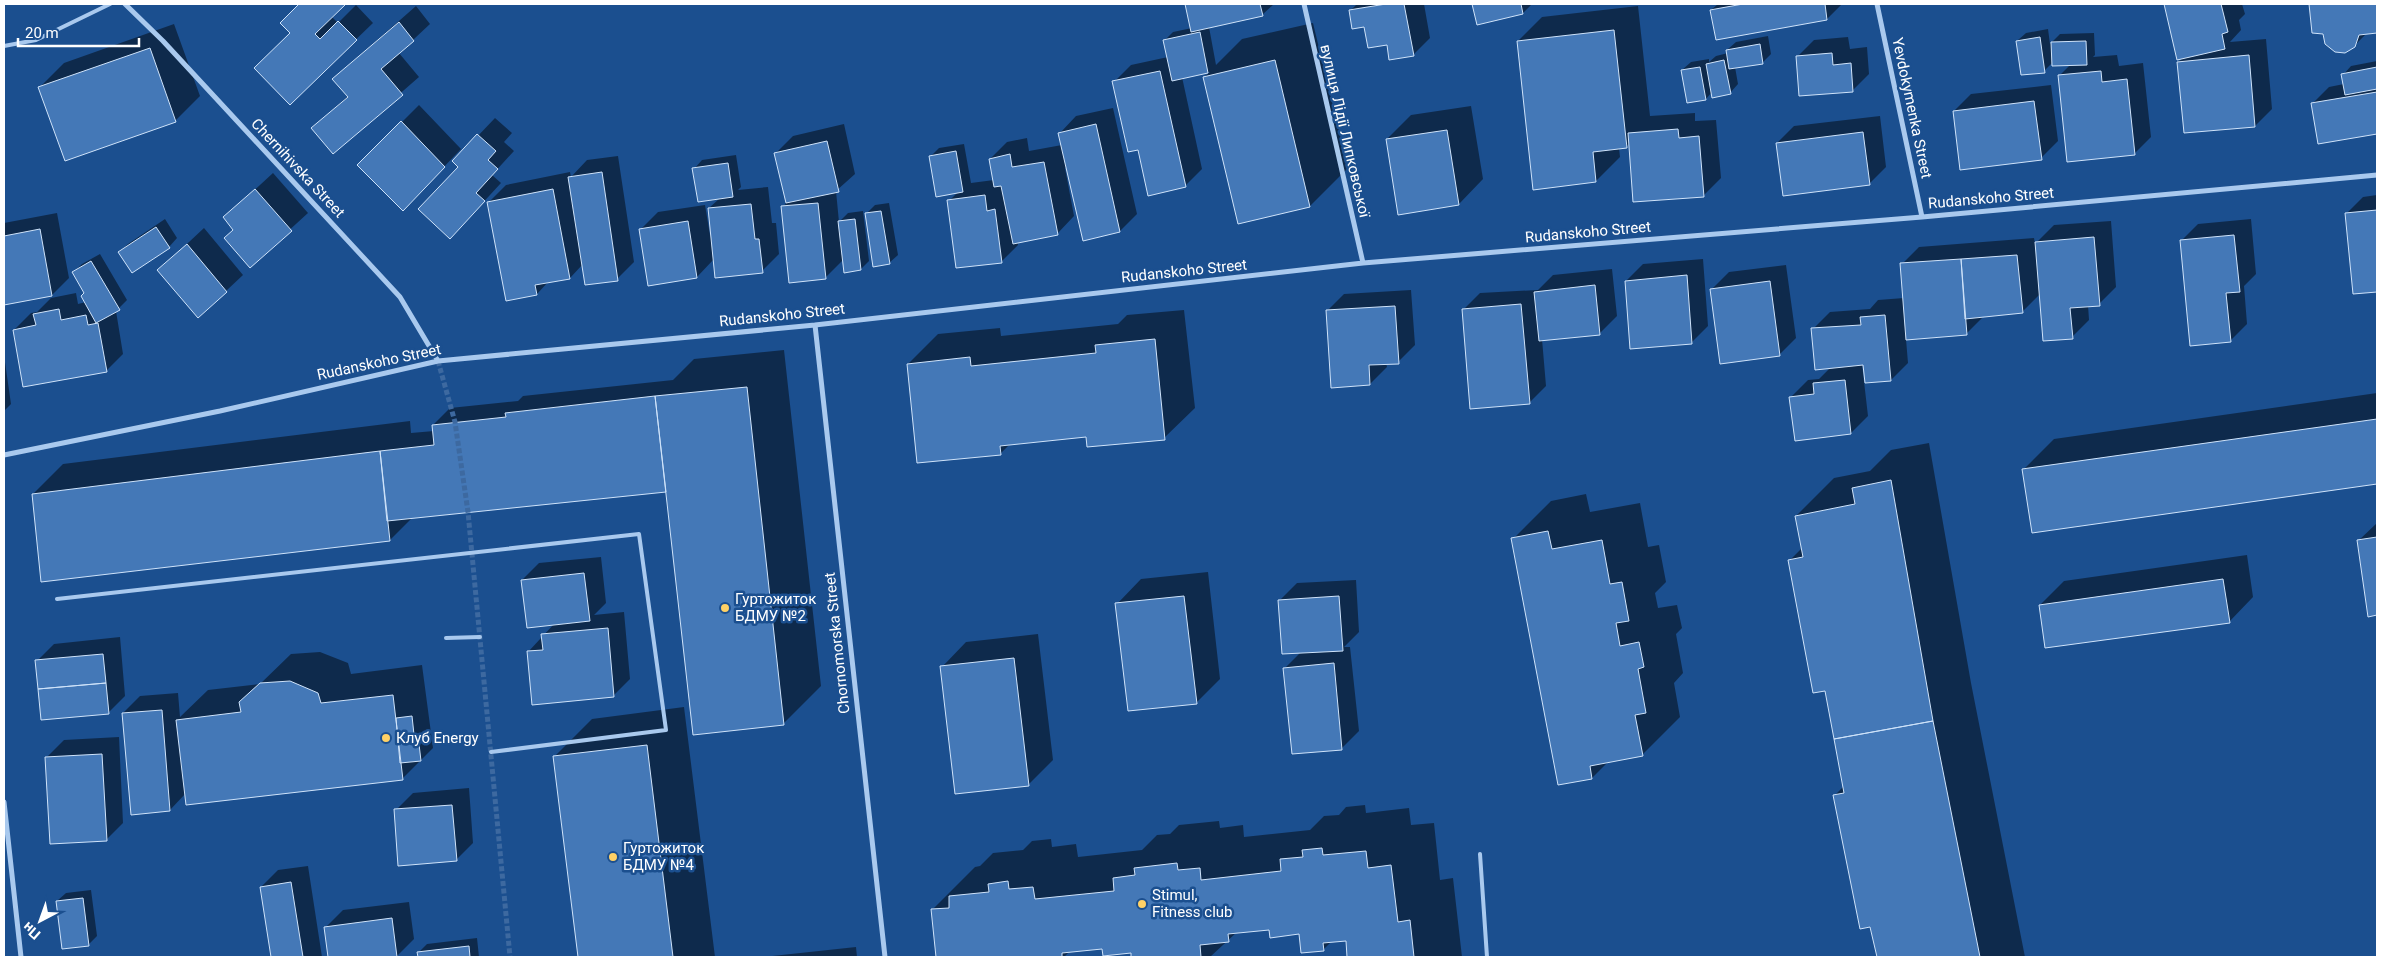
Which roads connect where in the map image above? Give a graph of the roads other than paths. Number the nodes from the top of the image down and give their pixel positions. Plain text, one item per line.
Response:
1 (110, 4) edge
2 (125, 4) edge
3 (1304, 4) edge
4 (1877, 4) edge
5 (4, 46) edge
6 (2377, 175) edge
7 (1922, 217) junction
8 (1363, 263) junction
9 (815, 325) junction
10 (438, 361) junction
11 (4, 455) edge
12 (56, 599) dead end
13 (480, 637) dead end
14 (446, 638) dead end
15 (491, 752) dead end
16 (4, 802) edge
17 (4, 807) edge
18 (1480, 854) dead end
19 (21, 957) edge
20 (885, 957) edge
21 (1487, 957) edge

1 - 5 lane
2 - 10 street, Chernihivska Street
3 - 8 street, вулиця Лідії Липковської
4 - 7 street, Yevdokymenka Street
6 - 7 street, Rudanskoho Street
7 - 8 street, Rudanskoho Street
8 - 9 street, Rudanskoho Street
9 - 10 street, Rudanskoho Street
9 - 20 street, Chornomorska Street
10 - 11 street, Rudanskoho Street
12 - 15 lane
13 - 14 lane
16 - 17 street
17 - 19 street
18 - 21 lane

